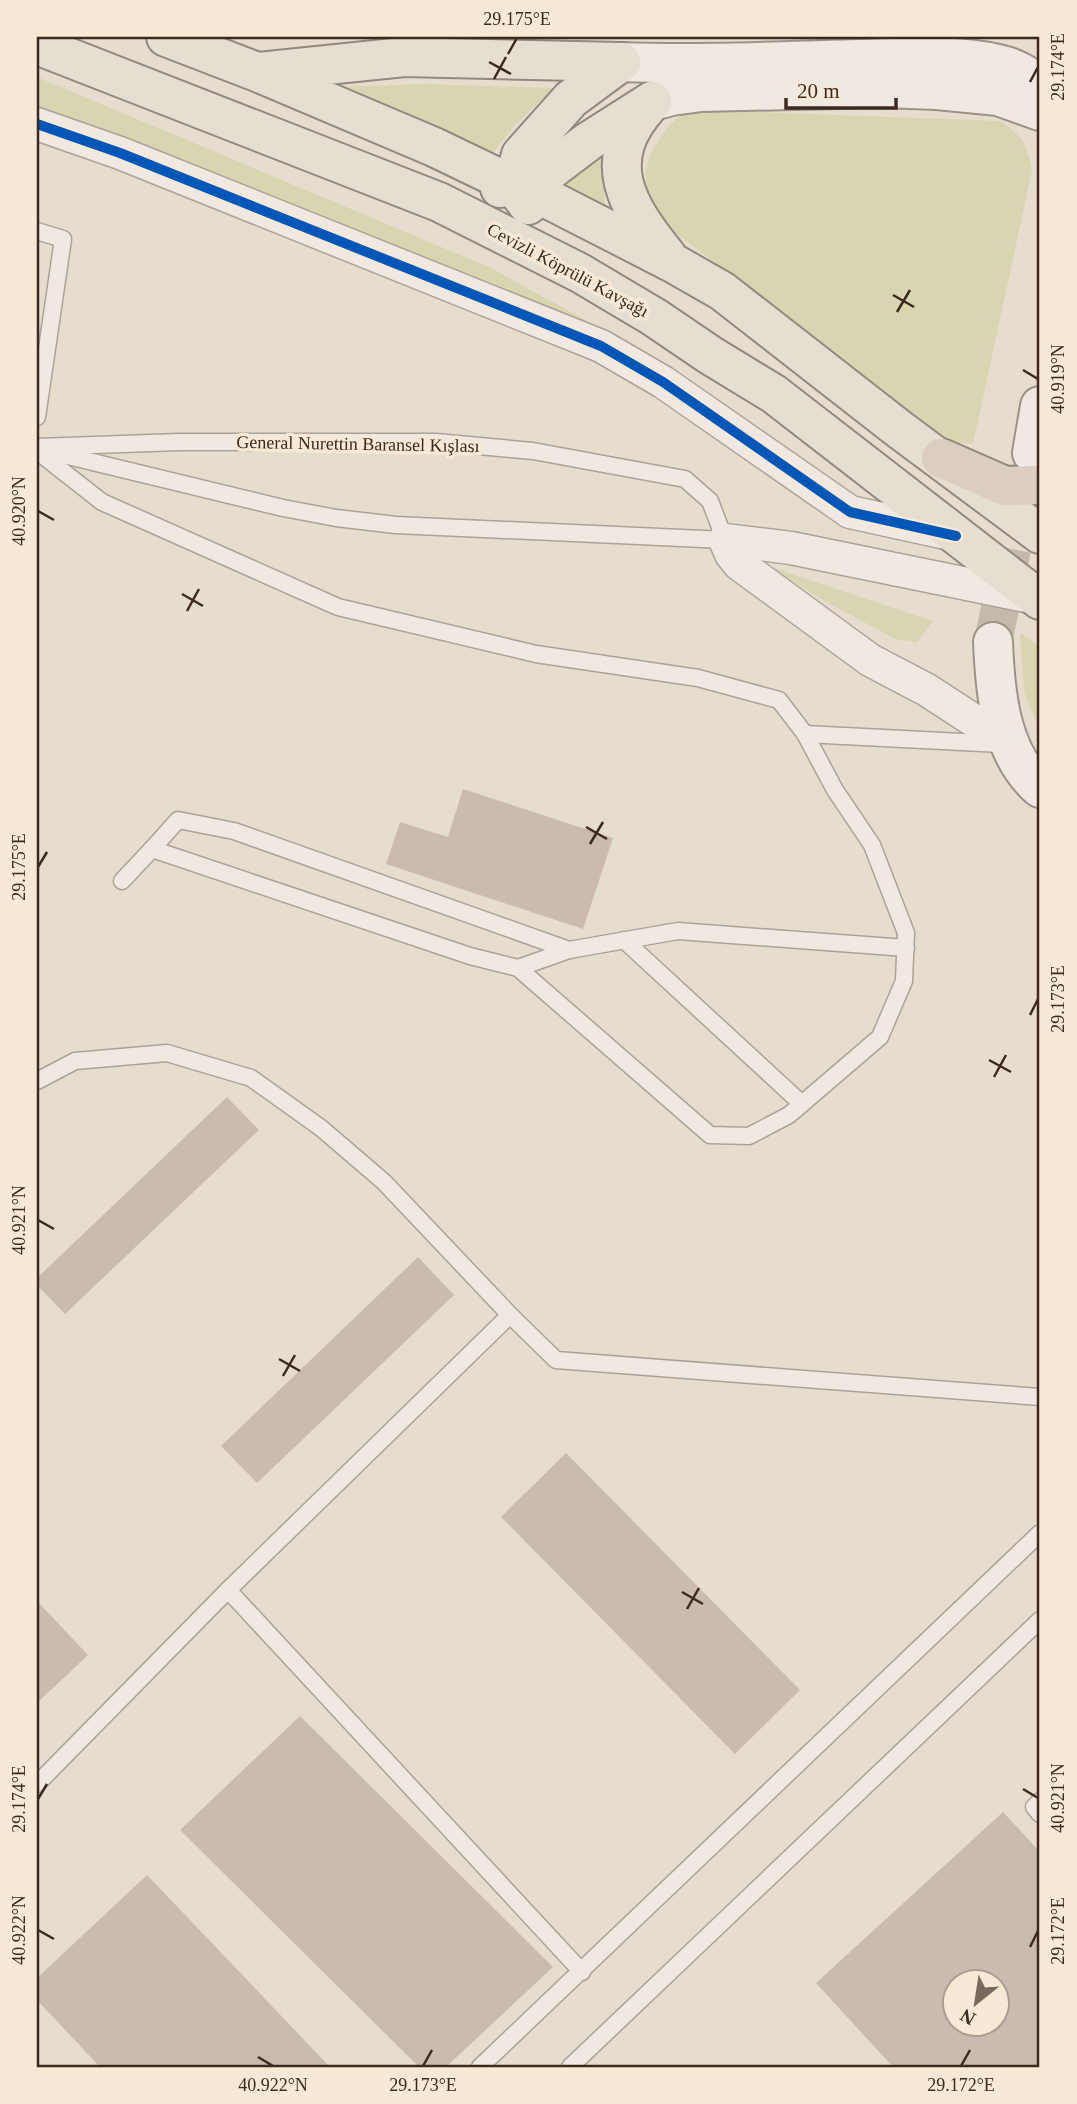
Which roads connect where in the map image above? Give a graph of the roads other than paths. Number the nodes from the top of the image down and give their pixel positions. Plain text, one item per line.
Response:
1 (166, 37) edge
2 (948, 37) edge
3 (37, 45) edge
4 (901, 59) junction
5 (621, 62) junction
6 (257, 72) junction
7 (1040, 86) edge
8 (652, 101) junction
9 (1040, 111) edge
10 (37, 124) edge
11 (513, 185) junction
12 (439, 202) junction
13 (37, 232) edge
14 (673, 263) junction
15 (580, 273) junction
16 (1040, 406) edge
17 (37, 418) edge
18 (37, 449) edge
19 (941, 458) junction
20 (1036, 469) edge
21 (1040, 534) edge
22 (956, 536) junction
23 (724, 540) junction
24 (1039, 599) edge
25 (993, 642) tunnel mouth
26 (805, 734) junction
27 (1010, 744) junction
28 (1040, 788) edge
29 (152, 849) junction
30 (122, 881) dead end
31 (624, 940) junction
32 (906, 948) junction
33 (569, 950) junction
34 (518, 968) junction
35 (37, 1081) edge
36 (802, 1104) junction
37 (510, 1315) junction
38 (1040, 1397) edge
39 (1040, 1533) edge
40 (228, 1590) junction
41 (1040, 1620) edge
42 (37, 1784) edge
43 (1040, 1801) edge
44 (1040, 1814) edge
45 (582, 1972) junction
46 (480, 2067) edge
47 (570, 2067) edge

1 - 6 main road
2 - 4 main road
3 - 12 main road, Cevizli Köprülü Kavşağı
4 - 5 main road
4 - 7 main road
5 - 6 main road
5 - 11 main road
6 - 11 main road
8 - 9 main road
8 - 11 main road
8 - 14 main road
10 - 22 street
11 - 12 main road
11 - 14 main road
11 - 15 main road
12 - 15 main road, Cevizli Köprülü Kavşağı
13 - 17 lane
14 - 19 main road
15 - 22 main road, Cevizli Köprülü Kavşağı
16 - 20 main road
18 - 23 lane
18 - 23 lane, General Nurettin Baransel Kışlası
18 - 26 lane
19 - 20 highway
19 - 21 main road
22 - 24 main road, Cevizli Köprülü Kavşağı
23 - 24 street
23 - 27 street
25 - 27 main road
26 - 27 lane
26 - 32 lane
27 - 28 main road
29 - 30 lane
29 - 33 lane
29 - 34 lane
31 - 32 lane
31 - 33 lane
31 - 36 lane
32 - 36 lane
33 - 34 lane
34 - 36 lane
35 - 37 lane
37 - 38 lane
37 - 40 lane
39 - 45 lane
40 - 42 lane
40 - 45 lane
41 - 47 lane
43 - 44 lane
45 - 46 lane

